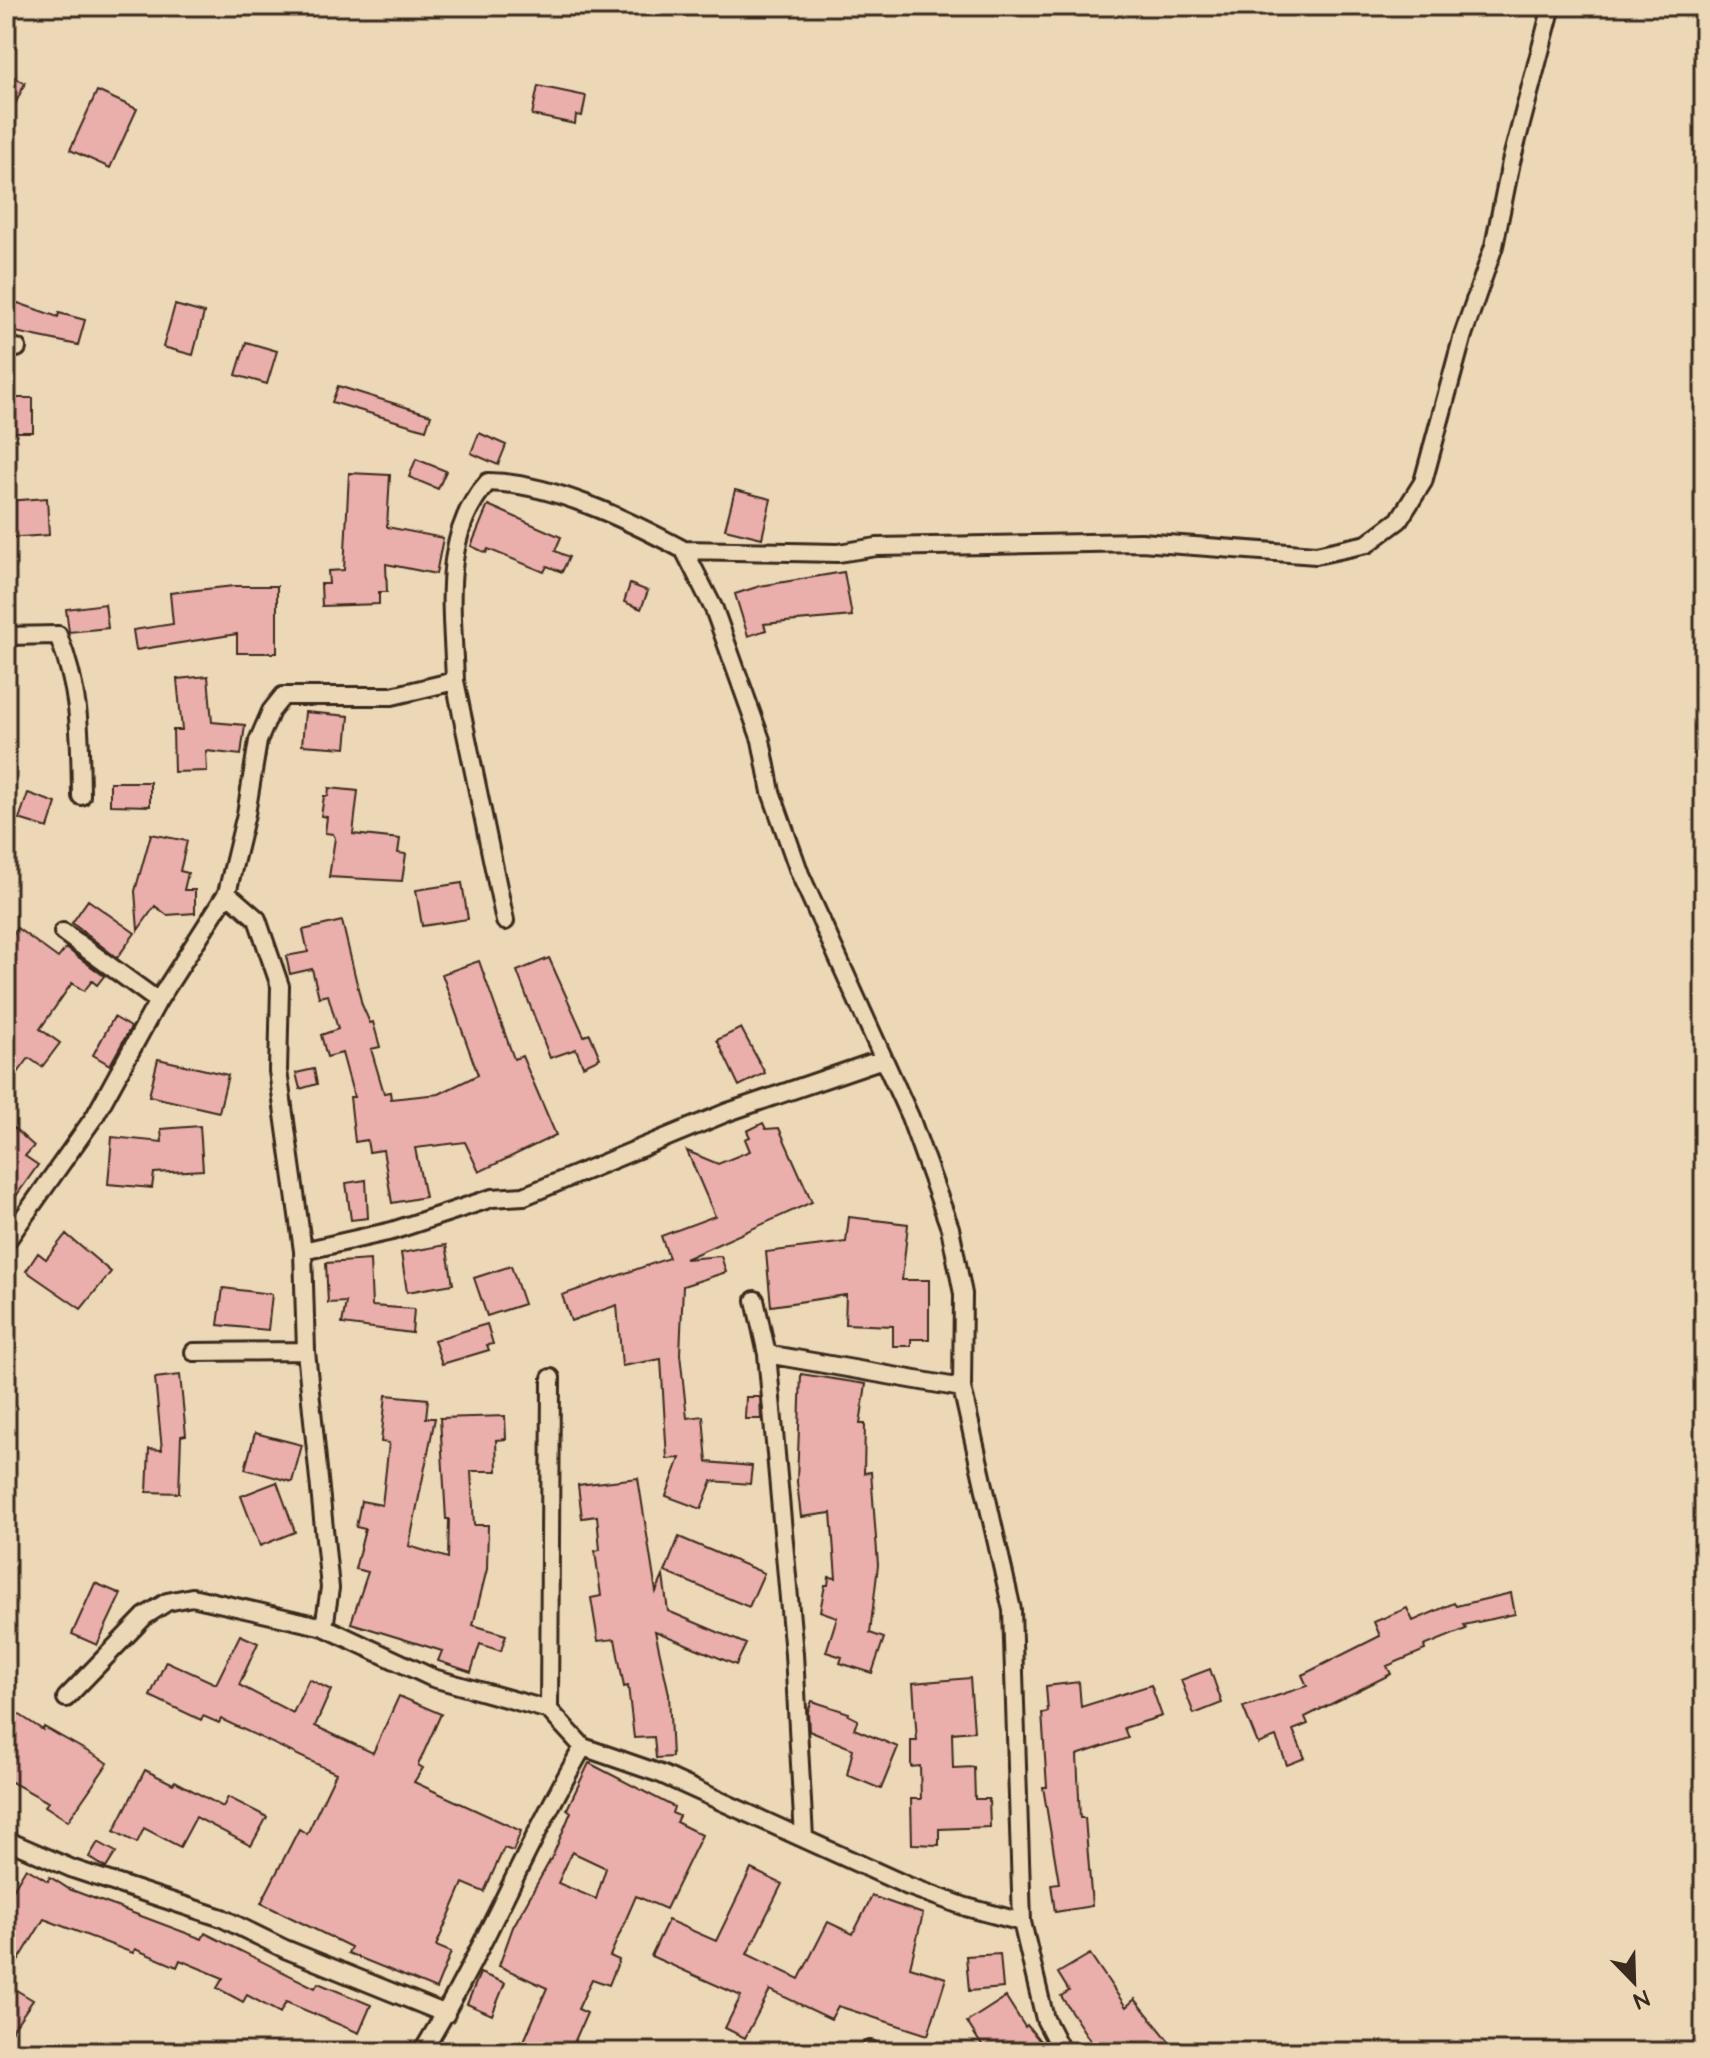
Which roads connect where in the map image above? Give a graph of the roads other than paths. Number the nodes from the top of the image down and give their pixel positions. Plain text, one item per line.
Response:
1 (1552, 6) edge
2 (684, 550) junction
3 (6, 636) edge
4 (455, 681) junction
5 (81, 796) dead end
6 (227, 893) junction
7 (505, 921) dead end
8 (63, 932) dead end
9 (158, 1001) junction
10 (883, 1059) junction
11 (6, 1242) edge
12 (303, 1251) junction
13 (755, 1300) dead end
14 (306, 1351) junction
15 (194, 1352) dead end
16 (767, 1354) junction
17 (551, 1378) dead end
18 (962, 1388) junction
19 (324, 1627) junction
20 (66, 1698) dead end
21 (549, 1710) junction
22 (583, 1747) junction
23 (804, 1838) junction
24 (6, 1840) edge
25 (1022, 1922) junction
26 (446, 2014) junction
27 (422, 2052) edge
28 (1062, 2052) edge

1 - 2 street
2 - 4 street
2 - 10 street
3 - 5 street
4 - 6 street
4 - 7 street
6 - 9 street
6 - 12 street
8 - 9 street
9 - 11 street
10 - 12 street
10 - 18 street
12 - 14 street
13 - 16 street
14 - 15 street
14 - 19 street
16 - 18 street
16 - 23 street
17 - 21 street
18 - 25 street
19 - 20 street
19 - 21 street
21 - 22 street
22 - 23 street
22 - 26 street
23 - 25 street
24 - 26 street
25 - 28 street
26 - 27 street

